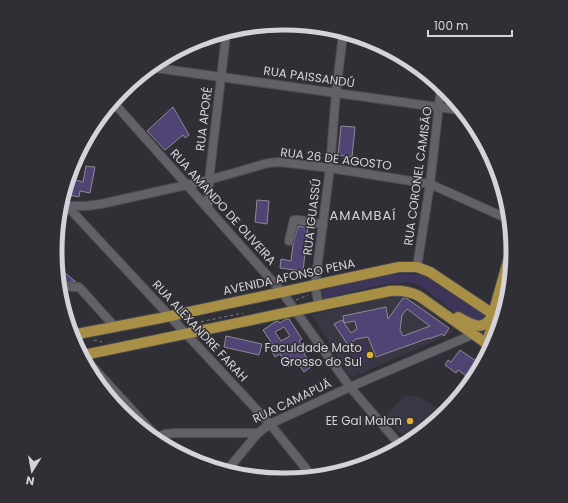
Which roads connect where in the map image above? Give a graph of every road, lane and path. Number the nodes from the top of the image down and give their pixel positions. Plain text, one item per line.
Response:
1 (225, 38) edge
2 (343, 38) edge
3 (159, 68) edge
4 (221, 77) junction
5 (336, 92) junction
6 (440, 94) edge
7 (116, 106) edge
8 (439, 107) junction
9 (454, 109) edge
10 (330, 168) junction
11 (209, 180) junction
12 (187, 184) junction
13 (430, 184) junction
14 (67, 207) edge
15 (208, 207) junction
16 (67, 208) edge
17 (503, 216) edge
18 (323, 225) junction
19 (289, 241) dead end
20 (418, 267) junction
21 (315, 285) junction
22 (71, 287) dead end
23 (502, 291) edge
24 (282, 292) junction
25 (419, 296) junction
26 (319, 306) junction
27 (296, 311) junction
28 (169, 316) junction
29 (496, 316) edge
30 (115, 327) junction
31 (78, 334) edge
32 (186, 334) junction
33 (474, 334) junction
34 (486, 343) edge
35 (88, 354) edge
36 (109, 387) edge
37 (350, 387) junction
38 (141, 420) edge
39 (270, 424) junction
40 (258, 433) junction
41 (161, 436) edge
42 (397, 442) edge
43 (230, 466) edge
44 (308, 472) edge

1 - 4 street, RUA APORÉ
2 - 5 street, RUA IGUASSÚ
3 - 4 street, RUA PAISSANDÚ
4 - 5 street, RUA PAISSANDÚ
4 - 11 street, RUA APORÉ
5 - 8 street, RUA PAISSANDÚ
5 - 10 street, RUA IGUASSÚ
6 - 8 street, RUA CORONEL CAMISÃO
7 - 12 street, RUA AMANDO DE OLIVEIRA
8 - 9 street, RUA PAISSANDÚ
8 - 13 street, RUA CORONEL CAMISÃO
10 - 11 street, RUA 26 DE AGOSTO
10 - 13 street, RUA 26 DE AGOSTO
10 - 18 street, RUA IGUASSÚ
11 - 12 street, RUA 26 DE AGOSTO
11 - 15 street, RUA APORÉ
12 - 14 street, RUA 26 DE AGOSTO
12 - 15 street, RUA AMANDO DE OLIVEIRA
13 - 17 street, RUA 26 DE AGOSTO
13 - 20 street, RUA CORONEL CAMISÃO
15 - 24 street, RUA AMANDO DE OLIVEIRA
16 - 28 street, RUA ALEXANDRE FARAH
18 - 19 street
18 - 21 street, RUA IGUASSÚ
20 - 21 main road, AVENIDA AFONSO PENA
20 - 29 main road, AVENIDA AFONSO PENA
21 - 24 main road, AVENIDA AFONSO PENA
21 - 26 street, RUA IGUASSÚ
22 - 30 street
23 - 29 main road
24 - 27 street, RUA AMANDO DE OLIVEIRA
24 - 28 main road, AVENIDA AFONSO PENA
25 - 26 main road
25 - 29 main road
25 - 33 main road
26 - 27 main road
27 - 32 main road
27 - 37 street, RUA AMANDO DE OLIVEIRA
28 - 30 main road, AVENIDA AFONSO PENA
28 - 32 street, RUA ALEXANDRE FARAH
30 - 31 main road, AVENIDA AFONSO PENA
32 - 35 main road
32 - 39 street, RUA ALEXANDRE FARAH
33 - 34 main road
33 - 37 street, RUA CAMAPUÃ
36 - 38 street
37 - 39 street, RUA CAMAPUÃ
37 - 42 street, RUA AMANDO DE OLIVEIRA
39 - 40 street, RUA CAMAPUÃ
39 - 44 street, RUA ALEXANDRE FARAH
40 - 41 street, RUA CAMAPUÃ
40 - 43 street

